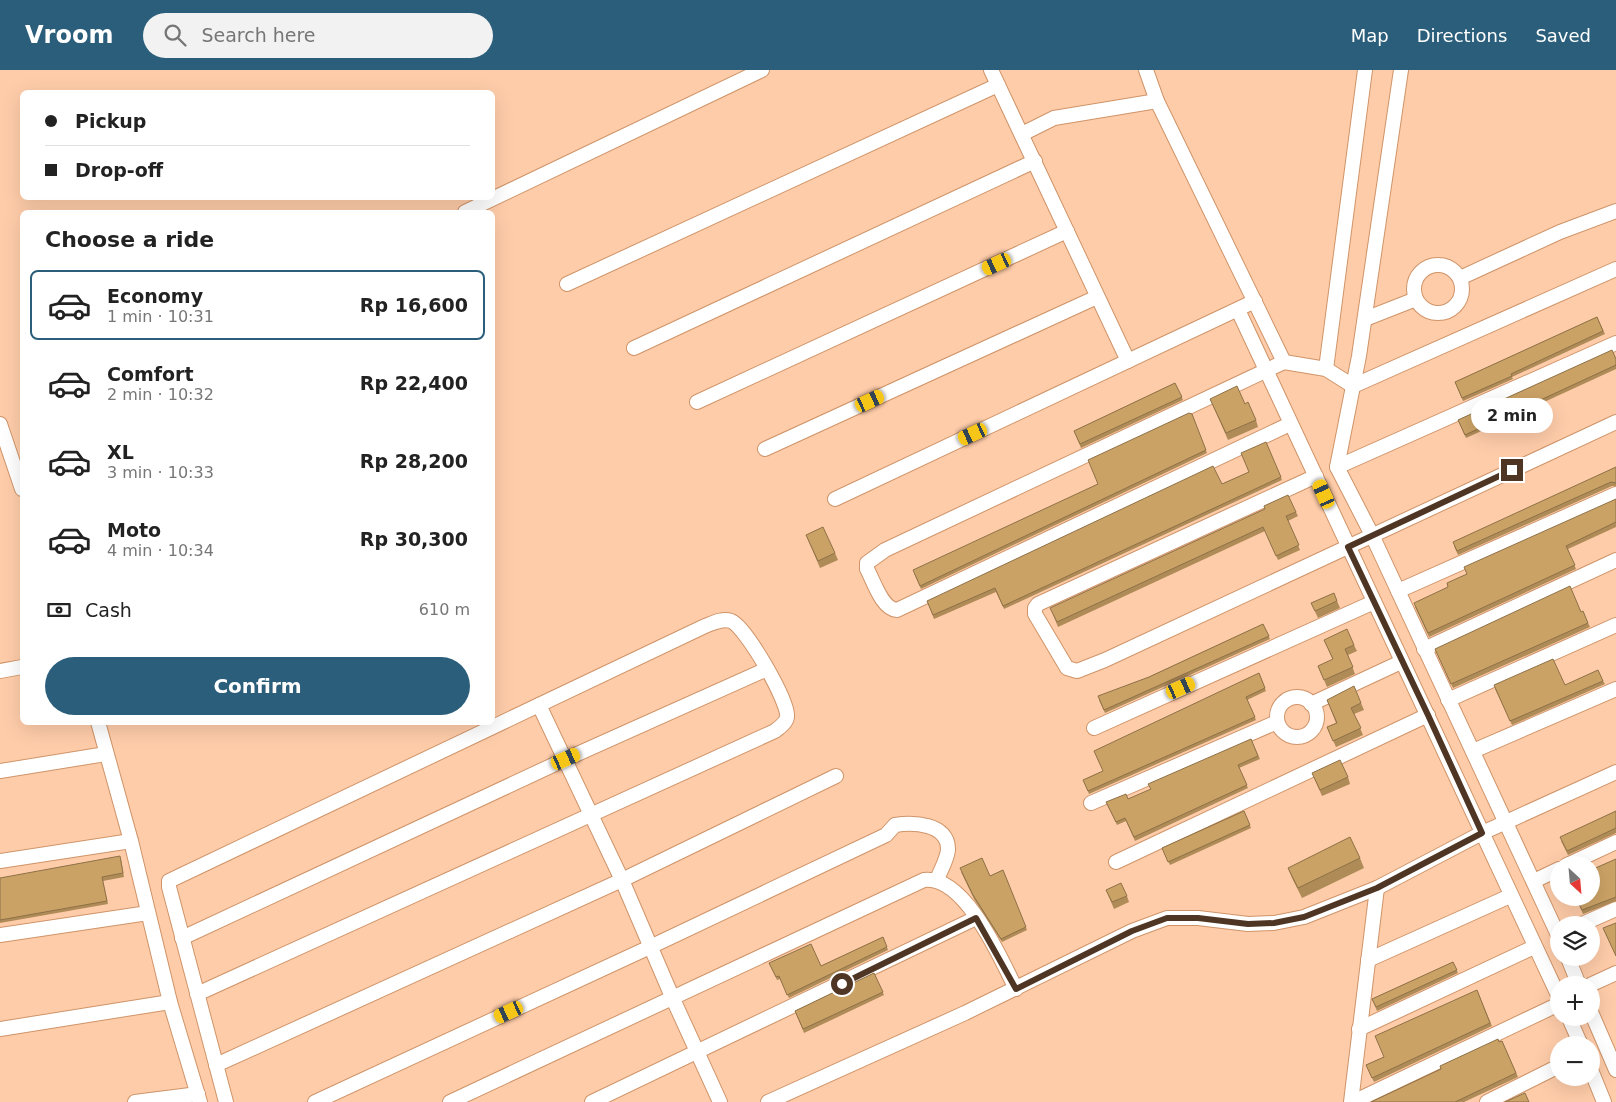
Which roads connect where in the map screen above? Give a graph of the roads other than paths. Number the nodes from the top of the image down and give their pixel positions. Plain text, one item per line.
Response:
1 (760, 70) edge
2 (991, 70) edge
3 (1146, 70) edge
4 (1366, 70) edge
5 (1401, 70) edge
6 (998, 85) junction
7 (1158, 101) junction
8 (1022, 134) junction
9 (1035, 161) junction
10 (495, 198) edge
11 (490, 200) edge
12 (469, 210) edge
13 (1616, 211) edge
14 (1067, 231) junction
15 (1616, 269) edge
16 (1460, 278) junction
17 (567, 284) dead end
18 (1096, 297) junction
19 (1416, 299) junction
20 (1255, 301) junction
21 (1238, 310) junction
22 (1365, 319) junction
23 (1616, 343) edge
24 (634, 348) dead end
25 (1128, 361) junction
26 (1284, 362) junction
27 (1326, 369) junction
28 (1266, 371) junction
29 (1352, 386) junction
30 (697, 402) dead end
31 (1616, 422) edge
32 (0, 424) edge
33 (1290, 424) junction
34 (765, 448) dead end
35 (5, 451) edge
36 (1337, 467) junction
37 (1316, 476) junction
38 (20, 485) edge
39 (1616, 494) edge
40 (835, 499) dead end
41 (1372, 535) junction
42 (1348, 547) junction
43 (1616, 560) edge
44 (1398, 591) junction
45 (1374, 602) junction
46 (1616, 625) edge
47 (1424, 649) junction
48 (1401, 662) junction
49 (20, 667) edge
50 (767, 669) junction
51 (0, 671) edge
52 (1616, 689) edge
53 (1448, 700) junction
54 (1311, 704) junction
55 (539, 705) junction
56 (1428, 715) junction
57 (1277, 722) junction
58 (99, 725) edge
59 (1094, 728) dead end
60 (1473, 751) junction
61 (106, 754) junction
62 (566, 759) junction
63 (0, 771) edge
64 (1616, 772) edge
65 (836, 776) dead end
66 (1091, 803) dead end
67 (592, 814) junction
68 (1505, 822) junction
69 (1482, 833) junction
70 (131, 841) junction
71 (1616, 842) edge
72 (1586, 856) edge
73 (0, 861) edge
74 (1116, 862) dead end
75 (1550, 873) edge
76 (622, 880) junction
77 (937, 880) junction
78 (1534, 881) junction
79 (1377, 888) junction
80 (1510, 896) junction
81 (1616, 909) edge
82 (148, 914) junction
83 (1600, 916) edge
84 (976, 918) junction
85 (1550, 918) edge
86 (0, 934) edge
87 (182, 938) junction
88 (650, 947) junction
89 (1534, 947) junction
90 (1368, 960) junction
91 (1616, 973) edge
92 (1550, 979) edge
93 (1600, 980) edge
94 (1016, 989) junction
95 (196, 994) junction
96 (673, 1000) junction
97 (170, 1002) junction
98 (1550, 1008) edge
99 (1600, 1026) edge
100 (0, 1029) edge
101 (1359, 1029) junction
102 (1611, 1042) edge
103 (698, 1053) junction
104 (216, 1065) junction
105 (1550, 1070) edge
106 (1616, 1070) edge
107 (1598, 1086) edge
108 (199, 1098) edge
109 (716, 1101) edge
110 (136, 1102) edge
111 (226, 1102) edge
112 (315, 1102) edge
113 (450, 1102) edge
114 (592, 1102) edge
115 (768, 1102) edge
116 (1352, 1102) edge
117 (1487, 1102) edge
118 (1604, 1102) edge

1 - 10 street
2 - 6 street
3 - 7 street
4 - 27 street
5 - 22 street
6 - 8 street
6 - 17 street
7 - 8 street
7 - 20 street
8 - 9 street
9 - 14 street
9 - 24 street
11 - 12 street
13 - 16 street
14 - 18 street
14 - 30 street
15 - 29 street
16 - 19 street
16 - 19 street
18 - 25 street
18 - 34 street
19 - 22 street
20 - 21 street
20 - 26 street
21 - 25 street
21 - 28 street
22 - 29 street
23 - 36 street
25 - 40 street
26 - 27 street
26 - 28 street
27 - 29 street
28 - 33 street
28 - 33 street
29 - 36 street
31 - 41 street
32 - 35 street
33 - 37 street
35 - 38 street
36 - 41 street
37 - 42 street
37 - 42 street
39 - 44 street
41 - 42 street
41 - 44 street
42 - 45 street
43 - 47 street
44 - 47 street
45 - 48 street
45 - 59 street
46 - 53 street
47 - 53 street
48 - 54 street
48 - 56 street
49 - 51 street
50 - 55 street
50 - 62 street
50 - 67 street
52 - 60 street
53 - 60 street
54 - 57 street
54 - 57 street
55 - 62 street
55 - 87 street
56 - 69 street
56 - 74 street
57 - 66 street
58 - 61 street
60 - 68 street
61 - 63 street
61 - 70 street
62 - 67 street
62 - 87 street
64 - 68 street
65 - 76 street
67 - 76 street
67 - 95 street
68 - 69 street
68 - 78 street
69 - 79 street
69 - 80 street
70 - 73 street
70 - 82 street
71 - 72 street
75 - 78 street
76 - 88 street
76 - 104 street
77 - 84 street
77 - 88 street
77 - 96 street
78 - 85 street
79 - 90 street
79 - 94 street
80 - 89 street
80 - 90 street
81 - 83 street
82 - 86 street
82 - 97 street
84 - 94 street
84 - 103 street
87 - 95 street
88 - 96 street
88 - 112 street
89 - 92 street
89 - 101 street
90 - 101 street
91 - 93 street
94 - 115 street
95 - 104 street
96 - 103 street
96 - 113 street
97 - 100 street
97 - 108 street
98 - 116 street
99 - 102 street
101 - 116 street
102 - 106 street
103 - 109 street
103 - 114 street
104 - 111 street
105 - 117 street
107 - 118 street
108 - 110 street

